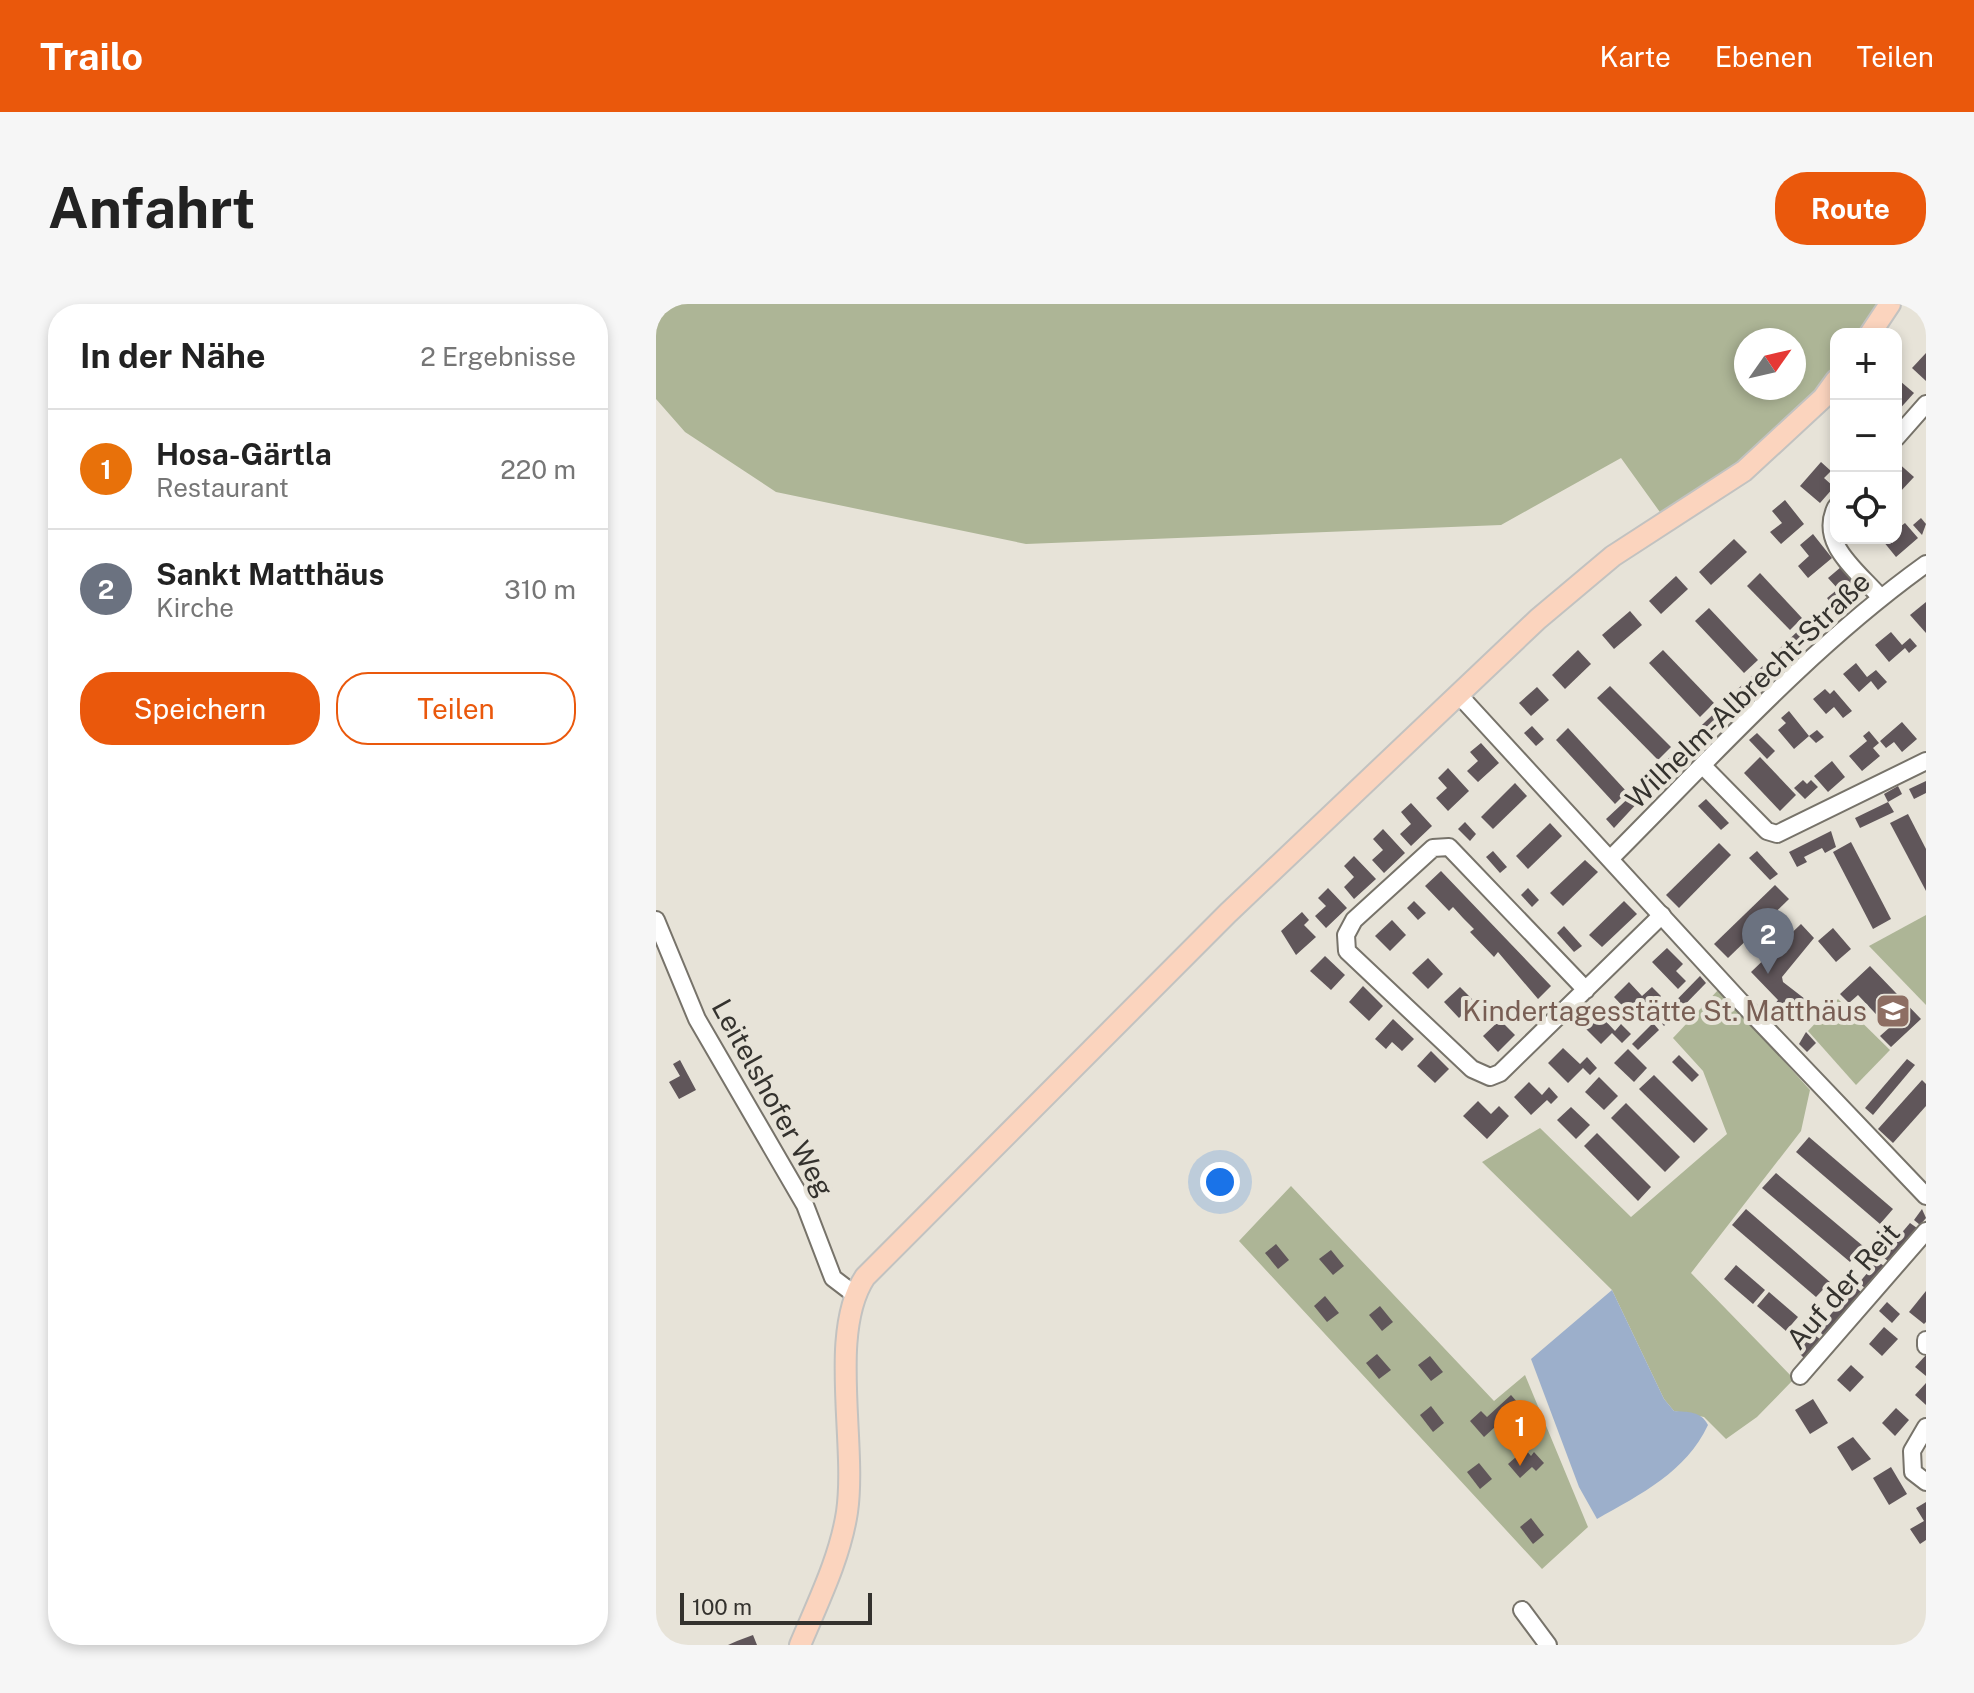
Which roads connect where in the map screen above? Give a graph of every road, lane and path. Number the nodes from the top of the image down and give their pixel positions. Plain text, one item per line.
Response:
1 (1890, 304) edge
2 (1874, 328) edge
3 (1830, 388) edge
4 (1926, 404) edge
5 (1902, 431) edge
6 (1835, 544) edge
7 (1926, 564) edge
8 (1880, 597) junction
9 (1458, 694) junction
10 (1926, 761) edge
11 (1703, 766) junction
12 (1610, 859) junction
13 (1662, 915) junction
14 (656, 920) edge
15 (1586, 990) junction
16 (1926, 1196) edge
17 (1926, 1231) edge
18 (854, 1294) junction
19 (1800, 1376) dead end
20 (1926, 1427) edge
21 (1926, 1482) edge
22 (1522, 1610) dead end
23 (800, 1645) edge
24 (1548, 1645) edge

1 - 2 main road
3 - 9 main road
4 - 5 street
6 - 8 street
7 - 8 street, Wilhelm-Albrecht-Straße
8 - 11 street, Wilhelm-Albrecht-Straße
9 - 12 street
9 - 18 main road
10 - 11 street
11 - 12 street, Wilhelm-Albrecht-Straße
12 - 13 street
13 - 15 street
13 - 16 street
14 - 18 street, Leitelshofer Weg
15 - 15 street
17 - 19 street, Auf der Reit
18 - 23 main road
20 - 21 street
22 - 24 street

